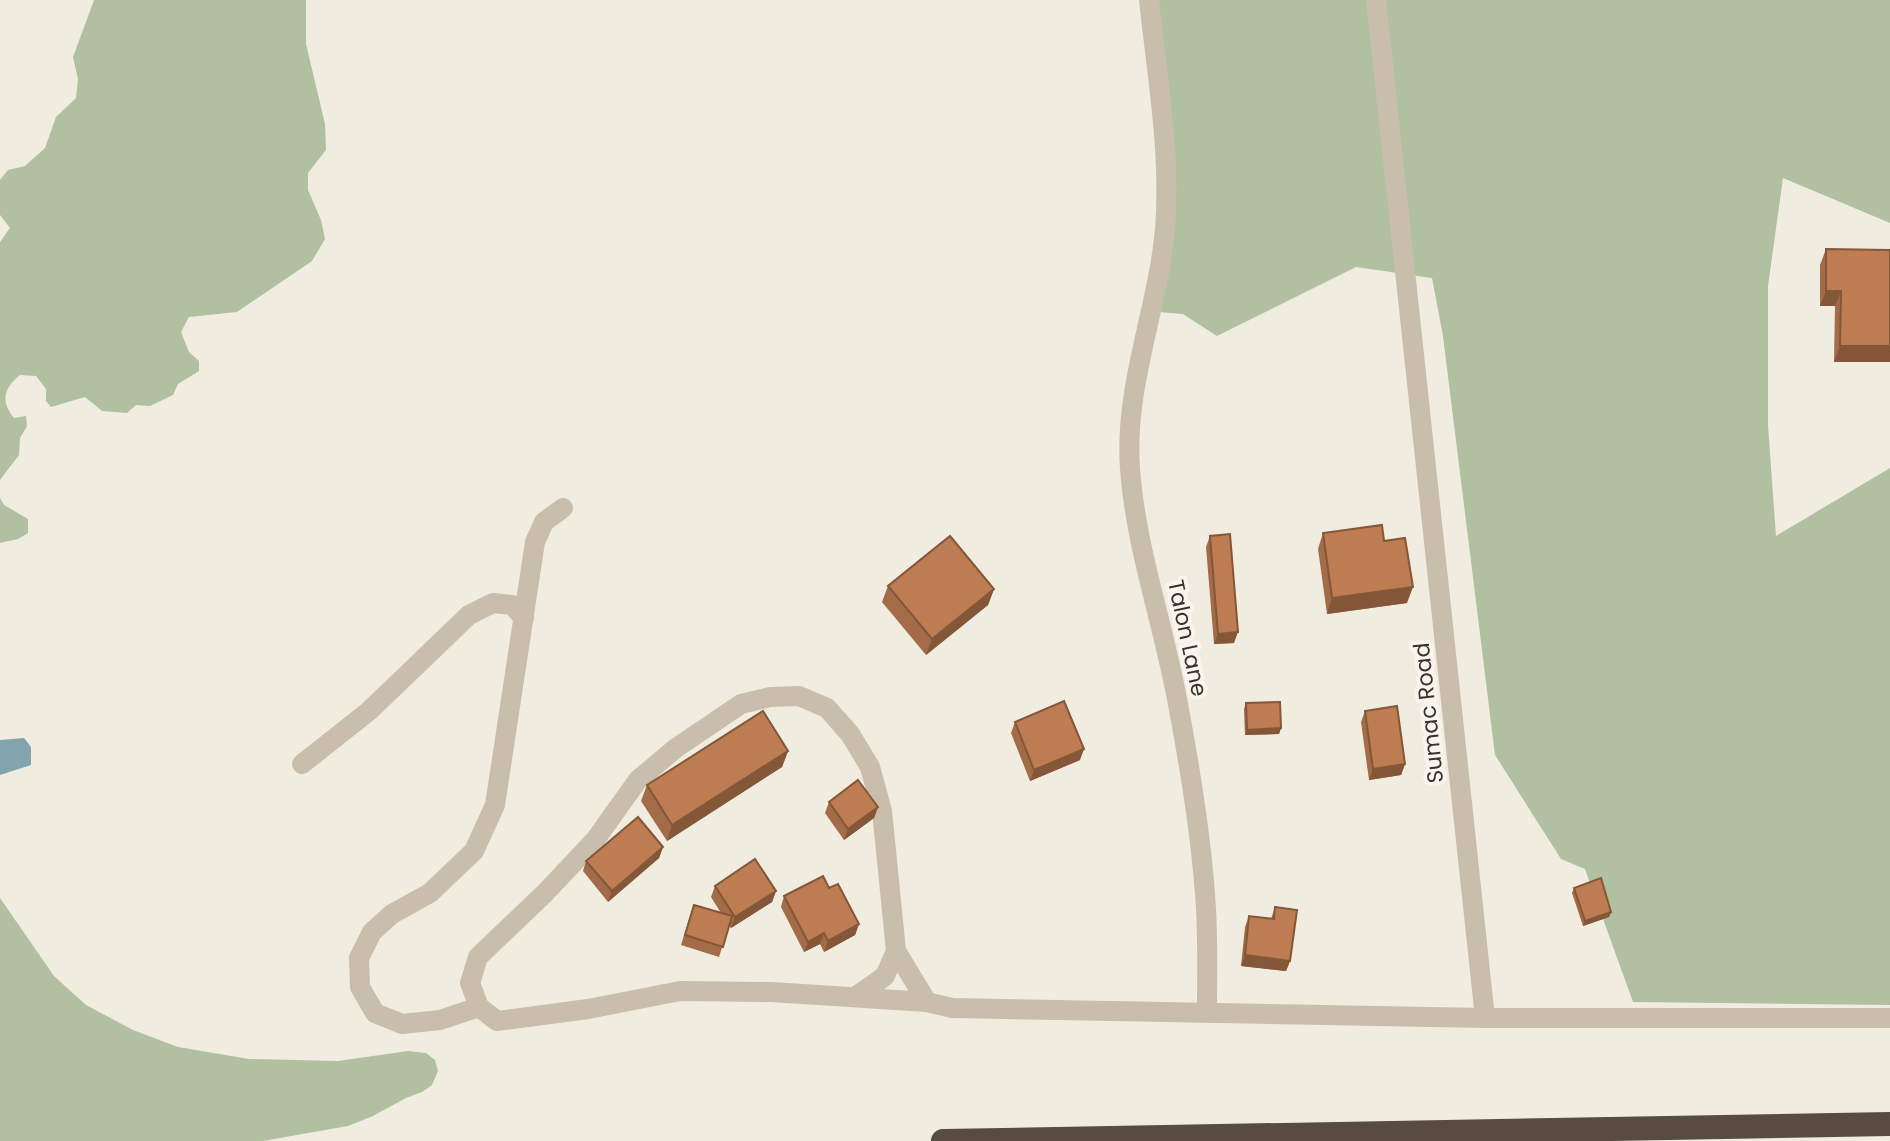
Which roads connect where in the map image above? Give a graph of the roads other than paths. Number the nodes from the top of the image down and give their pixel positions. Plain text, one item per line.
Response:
1 (1149, 0) edge
2 (1376, 0) edge
3 (563, 508) dead end
4 (524, 618) junction
5 (302, 764) dead end
6 (896, 951) junction
7 (855, 997) junction
8 (927, 1002) junction
9 (479, 1007) junction
10 (1207, 1012) junction
11 (1485, 1018) junction
12 (1890, 1018) edge
13 (1890, 1124) edge
14 (943, 1141) edge

1 - 10 street, Talon Lane
2 - 11 street, Sumac Road
3 - 4 street
4 - 5 street
4 - 9 street
6 - 7 street
6 - 8 street
6 - 9 street
7 - 8 street
7 - 9 street
8 - 10 street
10 - 11 street
11 - 12 street
13 - 14 highway

